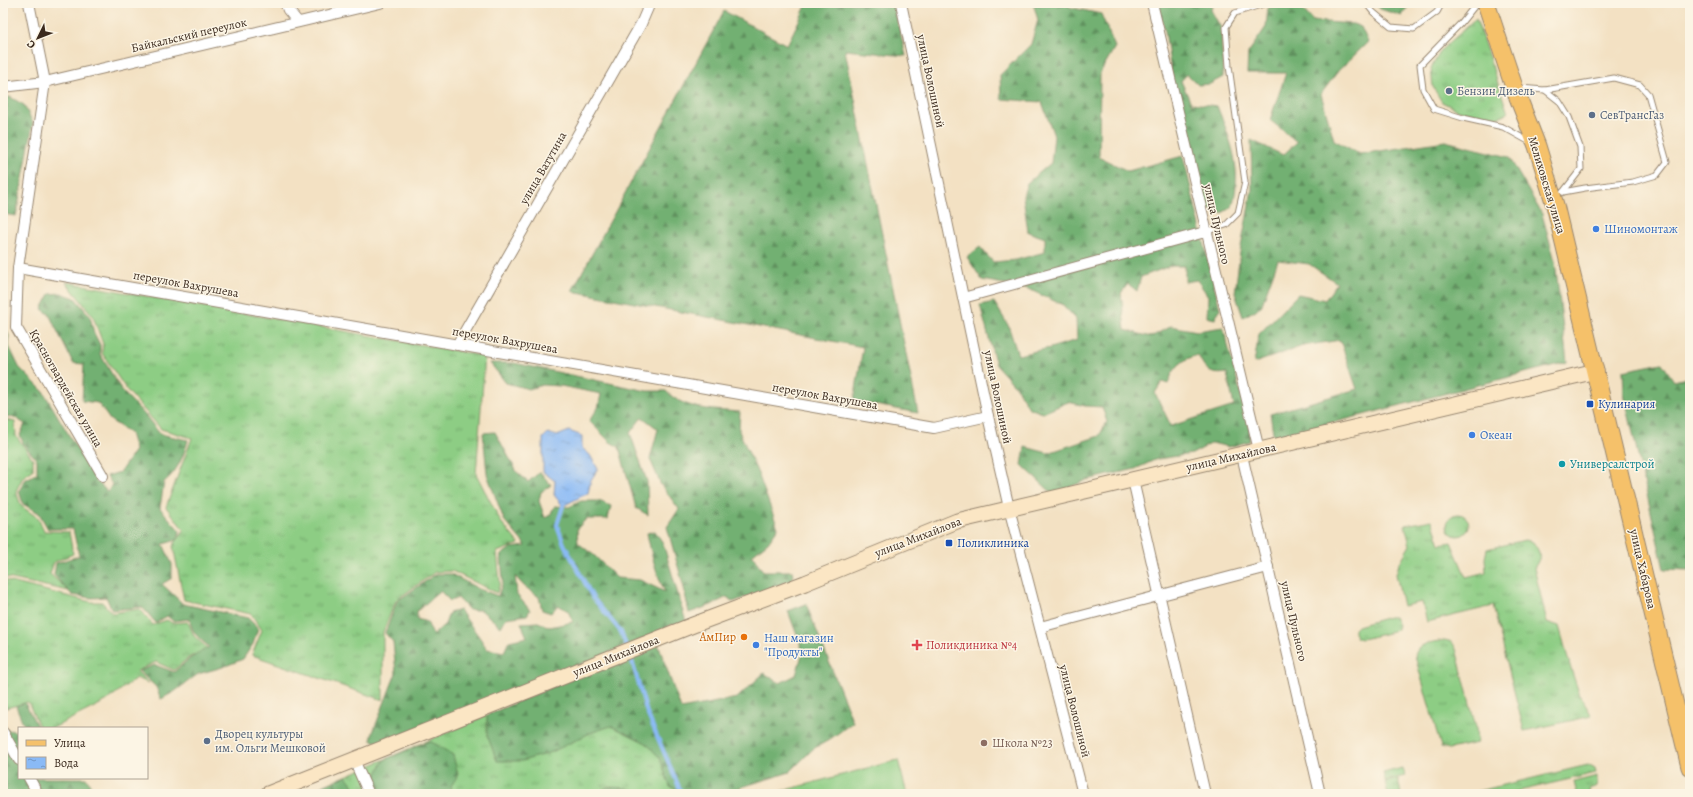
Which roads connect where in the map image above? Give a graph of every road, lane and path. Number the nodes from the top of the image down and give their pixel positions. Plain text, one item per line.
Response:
1 (29, 3) edge
2 (285, 3) edge
3 (380, 3) edge
4 (650, 3) edge
5 (901, 3) edge
6 (1152, 3) edge
7 (1267, 3) edge
8 (1366, 3) edge
9 (1442, 3) edge
10 (1477, 3) edge
11 (1486, 3) edge
12 (298, 22) junction
13 (45, 82) junction
14 (3, 87) edge
15 (1514, 87) junction
16 (1545, 90) junction
17 (1537, 146) junction
18 (1559, 199) junction
19 (1205, 232) junction
20 (18, 268) junction
21 (963, 298) junction
22 (457, 345) junction
23 (1596, 371) junction
24 (988, 416) junction
25 (1259, 450) junction
26 (1242, 455) junction
27 (102, 476) dead end
28 (1133, 480) junction
29 (1009, 508) junction
30 (1268, 567) junction
31 (1160, 596) junction
32 (1040, 627) junction
33 (3, 732) edge
34 (18, 758) edge
35 (354, 760) junction
36 (1690, 767) edge
37 (30, 779) edge
38 (38, 794) edge
39 (268, 794) edge
40 (369, 794) edge
41 (1083, 794) edge
42 (1205, 794) edge
43 (1320, 794) edge

1 - 13 street, Красногвардейская улица
2 - 12 street
3 - 12 street, Байкальский переулок
4 - 22 street, улица Ватутина
5 - 21 street, улица Волошиной
6 - 19 street, улица Пульного
7 - 19 lane
8 - 9 lane
10 - 17 lane
11 - 15 main road, Мелиховская улица
12 - 13 street, Байкальский переулок
13 - 14 street, Байкальский переулок
13 - 20 street, Красногвардейская улица
15 - 16 lane
15 - 17 main road, Мелиховская улица
16 - 18 lane
16 - 18 lane
17 - 18 main road, Мелиховская улица
18 - 23 main road, Мелиховская улица
19 - 21 street
19 - 25 street, улица Пульного
20 - 22 street, переулок Вахрушева
20 - 27 street, Красногвардейская улица
21 - 24 street, улица Волошиной
22 - 24 street, переулок Вахрушева
23 - 25 street, улица Михайлова
23 - 36 main road, улица Хабарова
24 - 29 street, улица Волошиной
25 - 26 street, улица Михайлова
26 - 28 street, улица Михайлова
26 - 30 street, улица Пульного
28 - 29 street, улица Михайлова
28 - 31 street
29 - 32 street, улица Волошиной
29 - 35 street, улица Михайлова
30 - 31 street
30 - 43 street, улица Пульного
31 - 32 street
31 - 42 street
32 - 41 street, улица Волошиной
33 - 34 street
35 - 39 street, улица Михайлова
35 - 40 street
37 - 38 street

